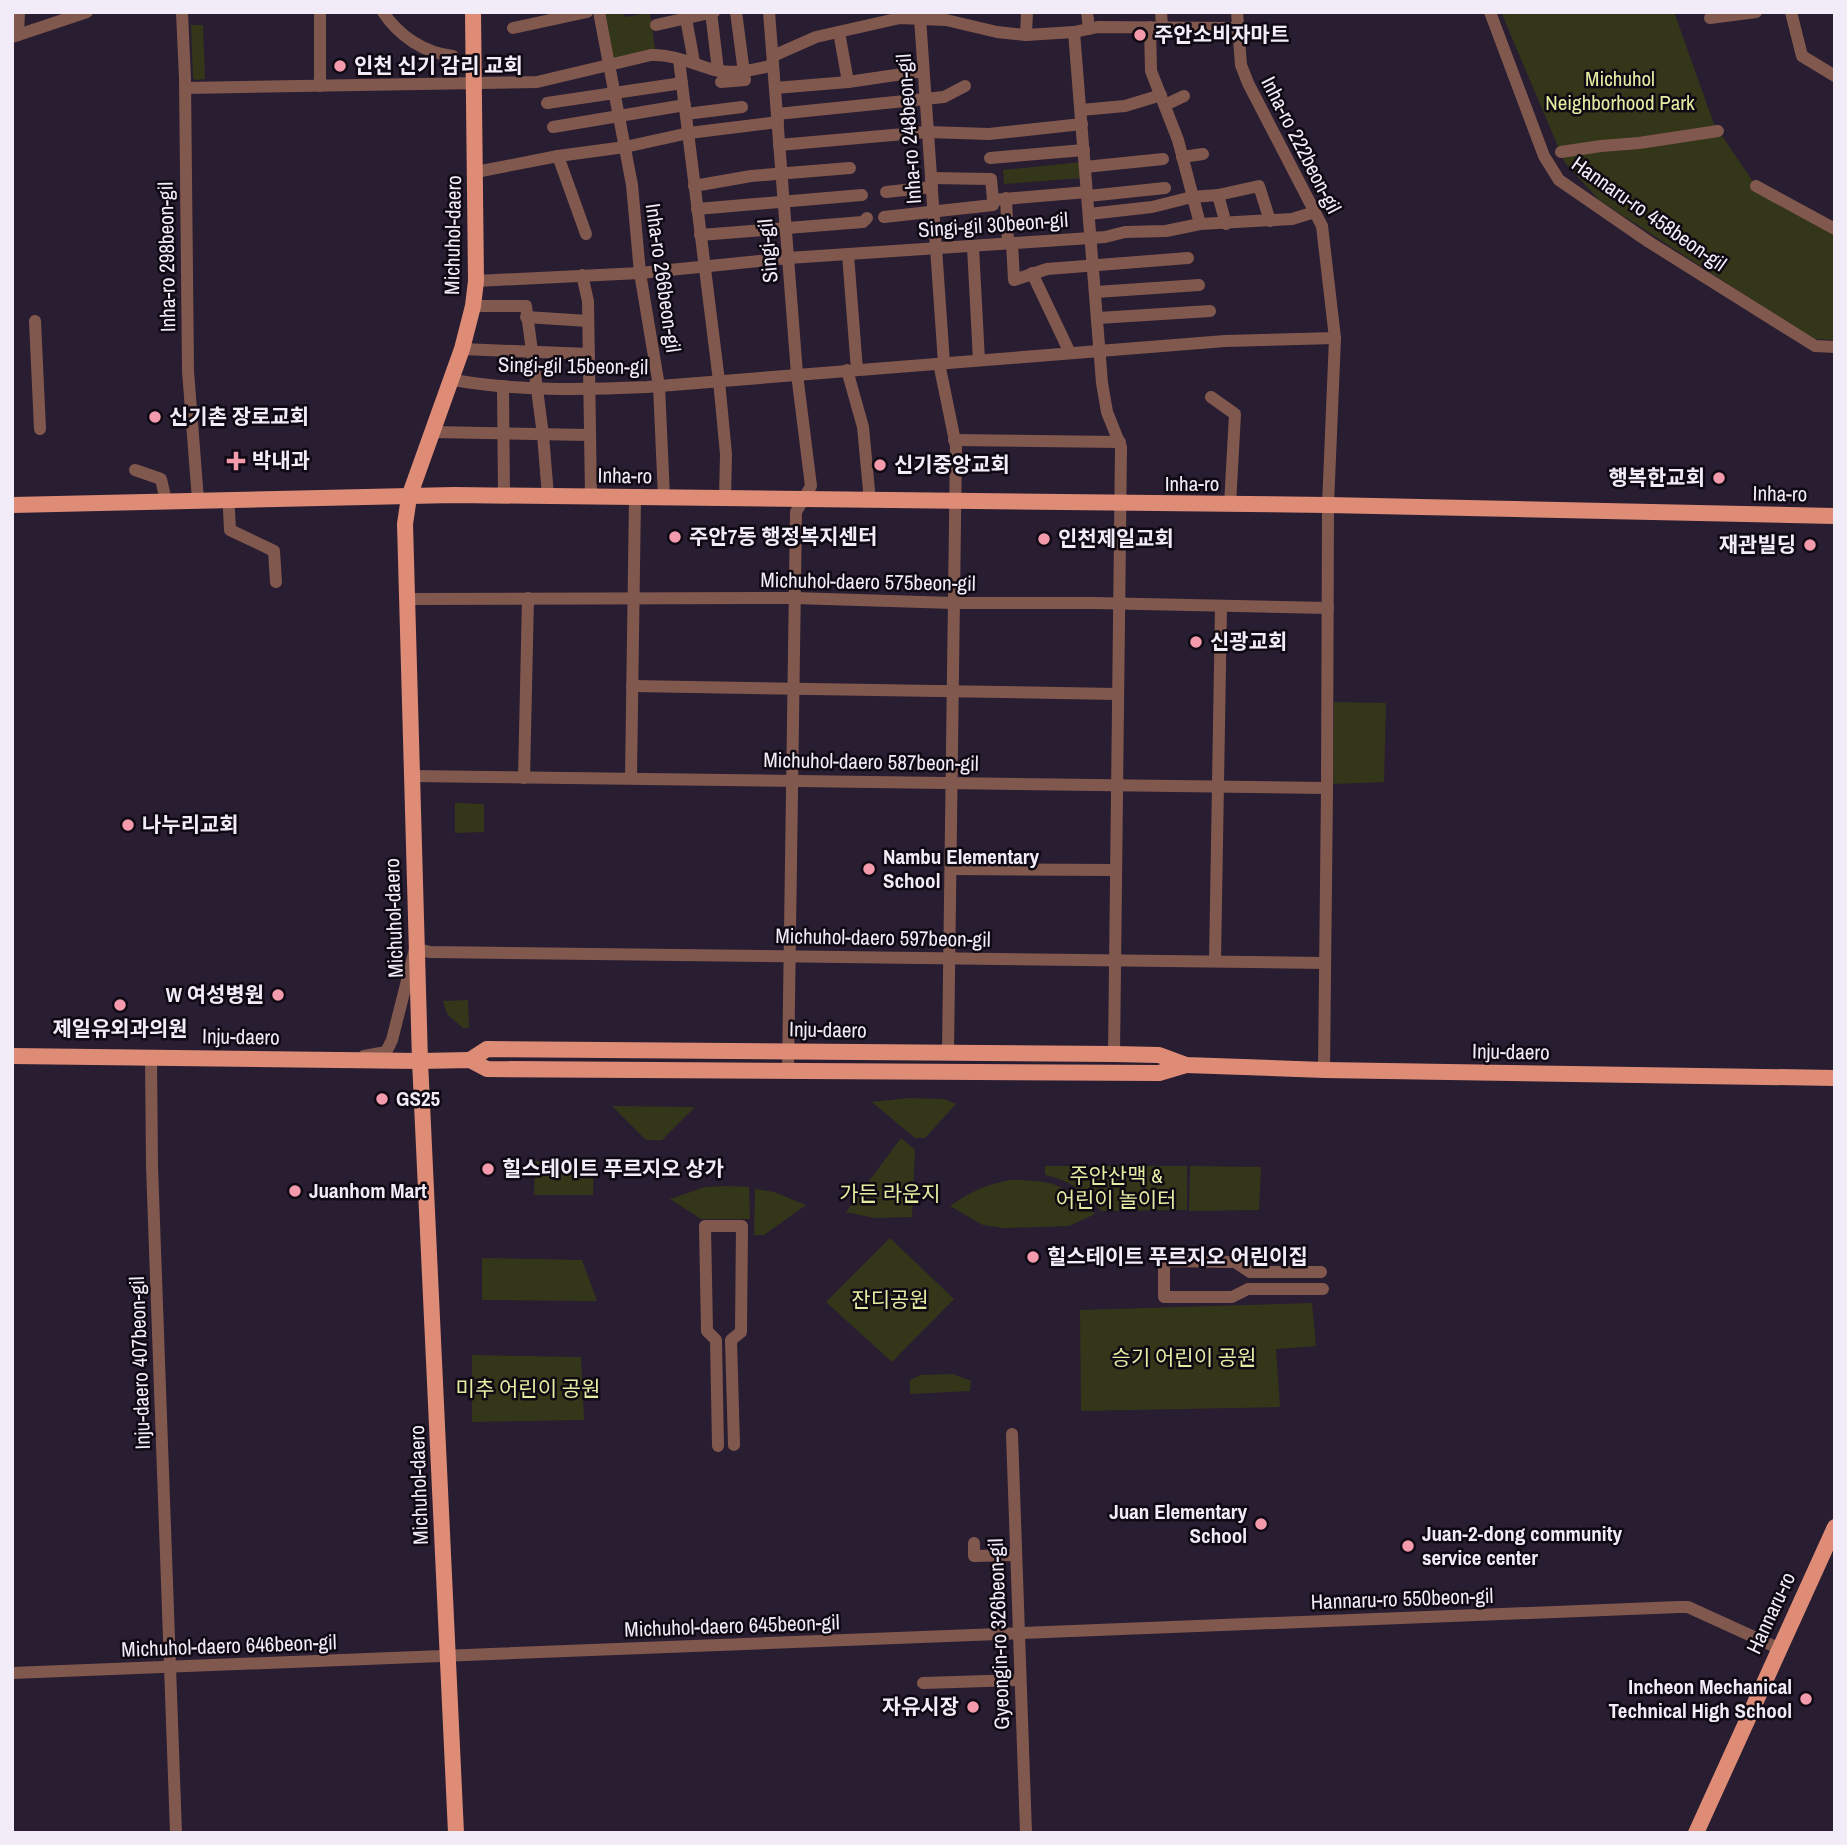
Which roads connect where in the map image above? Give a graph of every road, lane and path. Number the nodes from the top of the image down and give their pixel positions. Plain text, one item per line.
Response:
1 (19, 12) edge
2 (86, 12) edge
3 (181, 12) edge
4 (320, 12) edge
5 (383, 12) edge
6 (473, 12) edge
7 (587, 12) edge
8 (599, 12) edge
9 (712, 12) edge
10 (736, 12) edge
11 (769, 12) edge
12 (1027, 12) edge
13 (1087, 12) edge
14 (1131, 12) edge
15 (1161, 12) edge
16 (1237, 12) edge
17 (1490, 12) edge
18 (1756, 12) edge
19 (1791, 12) edge
20 (685, 16) edge
21 (920, 18) junction
22 (964, 18) edge
23 (1710, 18) dead end
24 (656, 25) dead end
25 (1131, 27) junction
26 (1156, 27) junction
27 (513, 28) dead end
28 (1238, 28) junction
29 (1089, 29) junction
30 (839, 32) junction
31 (1074, 32) junction
32 (1026, 35) junction
33 (15, 36) edge
34 (453, 55) dead end
35 (679, 60) junction
36 (773, 61) junction
37 (694, 62) junction
38 (611, 65) junction
39 (744, 69) junction
40 (923, 71) junction
41 (719, 76) junction
42 (1835, 76) edge
43 (848, 82) junction
44 (474, 83) junction
45 (682, 83) junction
46 (320, 86) junction
47 (965, 86) dead end
48 (185, 88) junction
49 (775, 88) junction
50 (615, 91) junction
51 (1184, 96) dead end
52 (925, 97) junction
53 (1163, 100) junction
54 (547, 103) dead end
55 (742, 107) dead end
56 (686, 110) junction
57 (1080, 110) junction
58 (620, 117) junction
59 (777, 118) junction
60 (1082, 124) junction
61 (553, 127) dead end
62 (1718, 131) dead end
63 (927, 132) junction
64 (689, 133) junction
65 (779, 145) junction
66 (625, 147) junction
67 (1084, 150) junction
68 (1561, 152) dead end
69 (1203, 153) dead end
70 (558, 156) junction
71 (1182, 157) junction
72 (990, 158) dead end
73 (1163, 159) dead end
74 (1085, 167) junction
75 (850, 168) dead end
76 (476, 172) junction
77 (782, 173) junction
78 (932, 182) junction
79 (694, 186) junction
80 (1756, 186) dead end
81 (1165, 188) dead end
82 (886, 192) dead end
83 (1087, 194) junction
84 (862, 195) dead end
85 (1218, 195) junction
86 (1192, 197) junction
87 (1000, 199) junction
88 (784, 203) junction
89 (697, 209) junction
90 (934, 210) junction
91 (1315, 212) junction
92 (1089, 214) junction
93 (884, 217) dead end
94 (867, 218) dead end
95 (1270, 221) junction
96 (1200, 224) junction
97 (1226, 224) junction
98 (786, 229) junction
99 (1835, 229) edge
100 (586, 234) dead end
101 (700, 235) junction
102 (1091, 237) junction
103 (1010, 243) junction
104 (974, 247) junction
105 (937, 250) junction
106 (848, 255) junction
107 (788, 258) junction
108 (1188, 258) dead end
109 (1094, 265) junction
110 (703, 266) junction
111 (640, 273) junction
112 (1031, 273) junction
113 (582, 275) junction
114 (477, 281) junction
115 (1199, 285) dead end
116 (1096, 292) junction
117 (473, 306) junction
118 (1210, 311) dead end
119 (526, 317) junction
120 (1098, 318) junction
121 (35, 321) dead end
122 (588, 321) junction
123 (1335, 338) junction
124 (1835, 347) edge
125 (462, 349) junction
126 (532, 351) junction
127 (1100, 351) junction
128 (1070, 353) junction
129 (589, 354) junction
130 (979, 360) junction
131 (943, 363) junction
132 (852, 370) junction
133 (797, 374) junction
134 (453, 380) junction
135 (719, 381) junction
136 (503, 386) junction
137 (659, 387) junction
138 (536, 388) junction
139 (588, 390) junction
140 (1211, 397) dead end
141 (40, 429) dead end
142 (433, 432) junction
143 (503, 434) junction
144 (543, 435) junction
145 (589, 435) junction
146 (954, 440) junction
147 (1119, 442) junction
148 (135, 470) dead end
149 (807, 493) junction
150 (504, 496) junction
151 (548, 496) junction
152 (591, 496) junction
153 (409, 497) junction
154 (635, 497) junction
155 (664, 497) junction
156 (726, 498) junction
157 (198, 500) junction
158 (166, 501) junction
159 (870, 501) junction
160 (955, 502) junction
161 (1120, 503) junction
162 (12, 505) edge
163 (1230, 505) junction
164 (1328, 505) junction
165 (229, 510) dead end
166 (1835, 516) edge
167 (276, 582) dead end
168 (528, 598) junction
169 (794, 598) junction
170 (407, 599) junction
171 (633, 599) junction
172 (954, 603) junction
173 (1119, 603) junction
174 (1221, 606) junction
175 (1328, 608) junction
176 (632, 686) junction
177 (794, 688) junction
178 (953, 691) junction
179 (1118, 694) junction
180 (411, 776) junction
181 (524, 778) junction
182 (631, 778) junction
183 (792, 780) junction
184 (952, 782) junction
185 (1117, 785) junction
186 (1218, 786) junction
187 (1327, 788) junction
188 (951, 869) junction
189 (1116, 870) junction
190 (415, 949) junction
191 (790, 956) junction
192 (949, 958) junction
193 (1115, 960) junction
194 (1215, 961) junction
195 (1325, 962) junction
196 (788, 1051) junction
197 (948, 1052) junction
198 (1114, 1054) junction
199 (12, 1056) edge
200 (152, 1057) junction
201 (346, 1059) junction
202 (470, 1060) junction
203 (420, 1061) junction
204 (1186, 1065) junction
205 (1324, 1070) junction
206 (788, 1071) junction
207 (1835, 1078) edge
208 (1321, 1272) dead end
209 (1323, 1289) dead end
210 (1012, 1434) dead end
211 (718, 1446) dead end
212 (734, 1446) dead end
213 (1835, 1527) edge
214 (974, 1544) dead end
215 (1016, 1555) junction
216 (1019, 1634) junction
217 (1778, 1648) junction
218 (447, 1657) junction
219 (170, 1668) junction
220 (12, 1674) edge
221 (1020, 1680) junction
222 (923, 1683) dead end
223 (176, 1833) edge
224 (456, 1833) edge
225 (1026, 1833) edge
226 (1696, 1833) edge

1 - 33 street
2 - 33 street
3 - 48 street, Inha-ro 298beon-gil
4 - 46 street
5 - 34 street
6 - 44 main road, Michuhol-daero
7 - 27 street
8 - 38 street, Inha-ro 266beon-gil
9 - 20 street
9 - 41 street
10 - 39 street
11 - 36 street, Singi-gil
12 - 32 street
13 - 29 street
14 - 25 street
15 - 26 street
16 - 28 street, Inha-ro 222beon-gil
17 - 124 street, Hannaru-ro 458beon-gil
18 - 23 street
19 - 42 street
20 - 24 street
20 - 37 street
21 - 22 street
21 - 30 street
21 - 40 street, Inha-ro 248beon-gil
22 - 32 street
25 - 26 street
25 - 29 street
26 - 28 street
26 - 53 street
28 - 91 street, Inha-ro 222beon-gil
29 - 31 street
30 - 36 street
30 - 43 street
31 - 32 street
31 - 57 street
35 - 37 street
35 - 38 street
35 - 45 street
36 - 39 street
36 - 49 street, Singi-gil
37 - 41 street
38 - 44 street
38 - 50 street, Inha-ro 266beon-gil
39 - 41 street
40 - 43 street
40 - 52 street, Inha-ro 248beon-gil
43 - 49 street
44 - 46 street
44 - 76 main road, Michuhol-daero
45 - 50 street
45 - 56 street
46 - 48 street
47 - 52 street
48 - 157 street, Inha-ro 298beon-gil
49 - 59 street, Singi-gil
50 - 54 street
50 - 58 street, Inha-ro 266beon-gil
51 - 53 street
52 - 59 street
52 - 63 street, Inha-ro 248beon-gil
53 - 57 street
53 - 71 street
55 - 56 street
56 - 58 street
56 - 64 street
57 - 60 street
58 - 61 street
58 - 66 street, Inha-ro 266beon-gil
59 - 64 street
59 - 65 street, Singi-gil
60 - 63 street
60 - 67 street
62 - 68 street
63 - 65 street
63 - 78 street, Inha-ro 248beon-gil
64 - 66 street
64 - 79 street
65 - 77 street, Singi-gil
66 - 70 street
66 - 111 street, Inha-ro 266beon-gil
67 - 72 street
67 - 74 street
69 - 71 street
70 - 76 street
70 - 100 street
71 - 86 street
73 - 74 street
74 - 83 street
75 - 77 street
76 - 114 main road, Michuhol-daero
77 - 79 street
77 - 88 street, Singi-gil
78 - 82 street
78 - 87 street
78 - 90 street, Inha-ro 248beon-gil
79 - 89 street
80 - 99 street
81 - 83 street
83 - 87 street
83 - 92 street
84 - 88 street
85 - 86 street
85 - 95 street
85 - 97 street
86 - 92 street
86 - 96 street
87 - 90 street
87 - 103 street
88 - 89 street
88 - 98 street, Singi-gil
89 - 101 street
90 - 93 street
90 - 105 street, Inha-ro 248beon-gil
91 - 95 street, Singi-gil 30beon-gil
91 - 123 street, Inha-ro 222beon-gil
92 - 102 street
94 - 98 street
95 - 97 street, Singi-gil 30beon-gil
96 - 97 street, Singi-gil 30beon-gil
96 - 102 street, Singi-gil 30beon-gil
98 - 101 street
98 - 107 street, Singi-gil
101 - 110 street
102 - 103 street, Singi-gil 30beon-gil
102 - 109 street
103 - 104 street, Singi-gil 30beon-gil
103 - 112 street
104 - 105 street, Singi-gil 30beon-gil
104 - 130 street
105 - 106 street, Singi-gil 30beon-gil
105 - 131 street, Inha-ro 248beon-gil
106 - 107 street, Singi-gil 30beon-gil
106 - 132 street
107 - 110 street, Singi-gil 30beon-gil
107 - 133 street, Singi-gil
108 - 109 street
109 - 112 street
109 - 116 street
110 - 111 street, Michuhol-daero
110 - 135 street
111 - 113 street, Michuhol-daero
111 - 137 street, Inha-ro 266beon-gil
112 - 128 street
113 - 114 street, Michuhol-daero
113 - 122 street
114 - 117 main road, Michuhol-daero
115 - 116 street
116 - 120 street
117 - 119 street
117 - 125 main road, Michuhol-daero
118 - 120 street
119 - 122 street
119 - 126 street
120 - 127 street
121 - 141 street
122 - 129 street
123 - 127 street, Singi-gil 15beon-gil
123 - 164 street, Inha-ro 222beon-gil
125 - 126 street
125 - 134 main road, Michuhol-daero
126 - 129 street
126 - 138 street
127 - 128 street, Singi-gil 15beon-gil
127 - 147 street
128 - 130 street, Singi-gil 15beon-gil
129 - 139 street
130 - 131 street, Singi-gil 15beon-gil
131 - 132 street, Singi-gil 15beon-gil
131 - 146 street, Inha-ro 248beon-gil
132 - 133 street, Singi-gil 15beon-gil
132 - 159 street
133 - 135 street, Singi-gil 15beon-gil
133 - 149 street, Singi-gil
134 - 136 street, Singi-gil 15beon-gil
134 - 142 main road, Michuhol-daero
135 - 137 street, Singi-gil 15beon-gil
135 - 156 street
136 - 138 street, Singi-gil 15beon-gil
136 - 143 street
137 - 139 street, Singi-gil 15beon-gil
137 - 155 street, Inha-ro 266beon-gil
138 - 139 street, Singi-gil 15beon-gil
138 - 144 street
139 - 145 street
140 - 163 street
142 - 143 street
142 - 153 main road, Michuhol-daero
143 - 144 street
143 - 150 street
144 - 145 street
144 - 151 street
145 - 152 street
146 - 147 street
146 - 160 street, Inha-ro 248beon-gil
147 - 161 street
148 - 158 street
149 - 156 main road, Inha-ro
149 - 159 main road, Inha-ro
149 - 169 street, Singi-gil
150 - 151 main road, Inha-ro
150 - 153 main road, Inha-ro
151 - 152 main road, Inha-ro
152 - 154 main road, Inha-ro
153 - 157 main road, Inha-ro
153 - 170 main road, Michuhol-daero
154 - 155 main road, Inha-ro
154 - 171 street
155 - 156 main road, Inha-ro
157 - 158 main road, Inha-ro
158 - 162 main road, Inha-ro
159 - 160 main road, Inha-ro
160 - 161 main road, Inha-ro
160 - 172 street, Inha-ro 248beon-gil
161 - 163 main road, Inha-ro
161 - 173 street
163 - 164 main road, Inha-ro
164 - 166 main road, Inha-ro
164 - 175 street, Inha-ro 222beon-gil
165 - 167 street
168 - 170 street, Michuhol-daero 575beon-gil
168 - 171 street, Michuhol-daero 575beon-gil
168 - 181 street
169 - 171 street, Michuhol-daero 575beon-gil
169 - 172 street, Michuhol-daero 575beon-gil
169 - 177 street, Singi-gil
170 - 180 main road, Michuhol-daero
171 - 176 street
172 - 173 street, Michuhol-daero 575beon-gil
172 - 178 street, Inha-ro 248beon-gil
173 - 174 street, Michuhol-daero 575beon-gil
173 - 179 street
174 - 175 street, Michuhol-daero 575beon-gil
174 - 186 street
175 - 187 street, Inha-ro 222beon-gil
176 - 177 street
176 - 182 street
177 - 178 street
177 - 183 street, Singi-gil
178 - 179 street
178 - 184 street, Inha-ro 248beon-gil
179 - 185 street
180 - 181 street, Michuhol-daero 587beon-gil
180 - 190 main road, Michuhol-daero
181 - 182 street, Michuhol-daero 587beon-gil
182 - 183 street, Michuhol-daero 587beon-gil
183 - 184 street, Michuhol-daero 587beon-gil
183 - 191 street, Singi-gil
184 - 185 street, Michuhol-daero 587beon-gil
184 - 188 street, Inha-ro 248beon-gil
185 - 186 street, Michuhol-daero 587beon-gil
185 - 189 street
186 - 187 street, Michuhol-daero 587beon-gil
186 - 194 street
187 - 195 street, Inha-ro 222beon-gil
188 - 189 street
188 - 192 street, Inha-ro 248beon-gil
189 - 193 street
190 - 191 street, Michuhol-daero 597beon-gil
190 - 201 street
190 - 203 main road, Michuhol-daero
191 - 192 street, Michuhol-daero 597beon-gil
191 - 196 street, Singi-gil
192 - 193 street, Michuhol-daero 597beon-gil
192 - 197 street, Inha-ro 248beon-gil
193 - 194 street, Michuhol-daero 597beon-gil
193 - 198 street
194 - 195 street, Michuhol-daero 597beon-gil
195 - 205 street, Inha-ro 222beon-gil
196 - 197 main road, Inju-daero
196 - 202 main road, Inju-daero
196 - 206 street, Singi-gil
197 - 198 main road, Inju-daero
198 - 204 main road, Inju-daero
199 - 200 main road, Inju-daero
200 - 201 main road, Inju-daero
200 - 219 street, Inju-daero 407beon-gil
201 - 203 main road, Inju-daero
202 - 203 main road, Inju-daero
202 - 206 main road, Inju-daero
203 - 218 main road, Michuhol-daero
204 - 205 main road, Inju-daero
204 - 206 main road, Inju-daero
205 - 207 main road, Inju-daero
208 - 209 street
210 - 215 street, Gyeongin-ro 326beon-gil
211 - 212 street
213 - 217 main road, Hannaru-ro
214 - 215 street
215 - 216 street, Gyeongin-ro 326beon-gil
216 - 217 street, Hannaru-ro 550beon-gil
216 - 218 street, Michuhol-daero 645beon-gil
216 - 221 street, Gyeongin-ro 326beon-gil
217 - 226 main road, Hannaru-ro
218 - 219 street, Michuhol-daero 646beon-gil
218 - 224 main road, Michuhol-daero
219 - 220 street, Michuhol-daero 646beon-gil
219 - 223 street, Inju-daero 407beon-gil
221 - 222 street
221 - 225 street, Gyeongin-ro 326beon-gil

